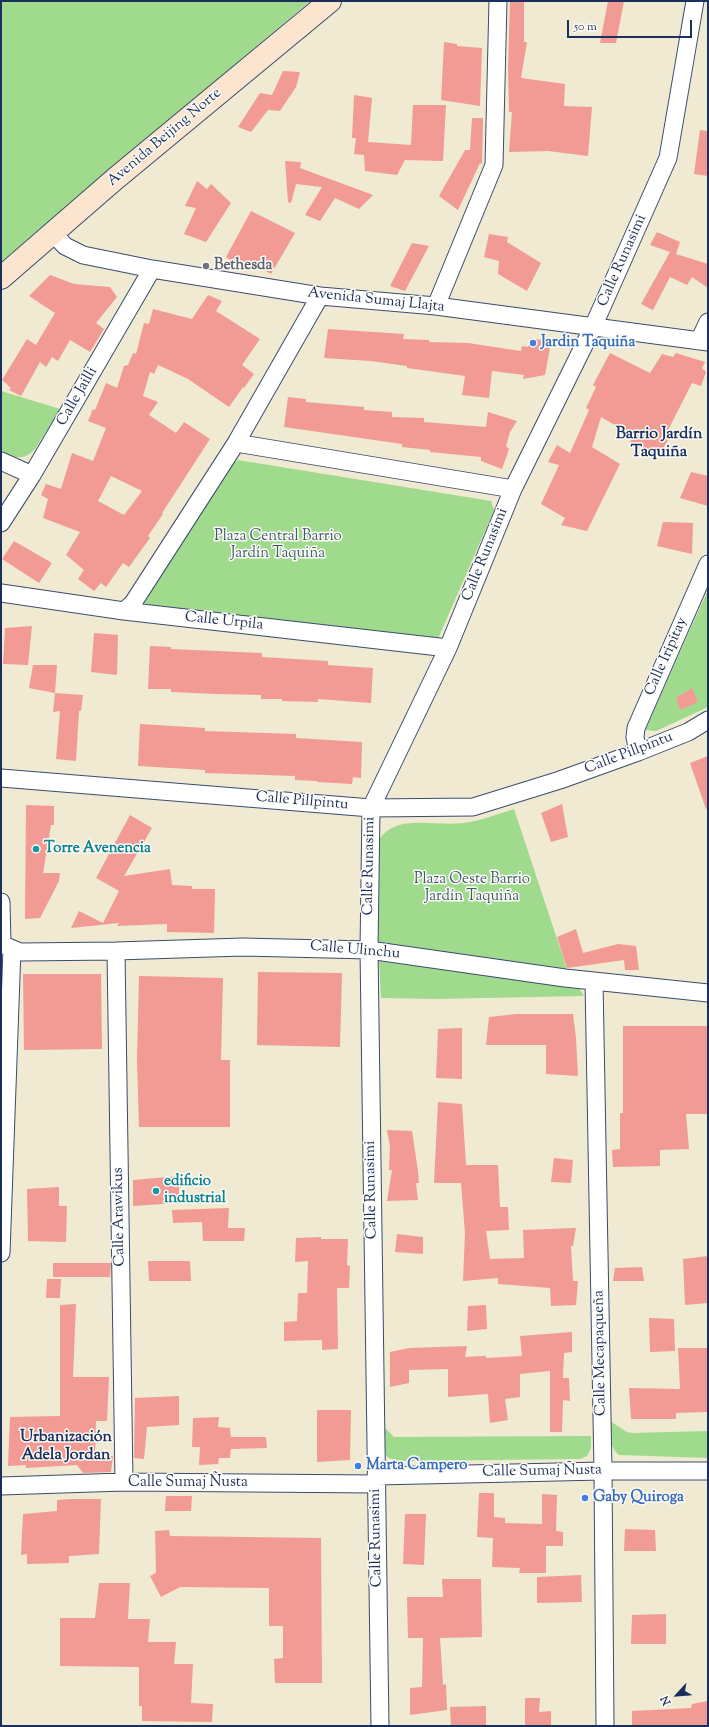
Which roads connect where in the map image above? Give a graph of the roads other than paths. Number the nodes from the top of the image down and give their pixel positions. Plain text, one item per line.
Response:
1 (330, 1) edge
2 (498, 1) edge
3 (695, 1) edge
4 (52, 232) junction
5 (152, 269) junction
6 (1, 278) edge
7 (320, 296) junction
8 (436, 306) junction
9 (708, 322) edge
10 (593, 327) junction
11 (704, 341) edge
12 (236, 443) junction
13 (1, 461) edge
14 (32, 475) junction
15 (513, 488) junction
16 (1, 524) edge
17 (708, 564) edge
18 (1, 593) edge
19 (124, 611) junction
20 (448, 648) junction
21 (708, 720) edge
22 (638, 752) junction
23 (1, 778) edge
24 (371, 808) junction
25 (1, 902) edge
26 (5, 946) edge
27 (369, 950) junction
28 (116, 952) junction
29 (594, 981) junction
30 (708, 993) edge
31 (5, 1075) edge
32 (1, 1253) edge
33 (603, 1471) junction
34 (708, 1471) edge
35 (376, 1480) junction
36 (124, 1482) junction
37 (1, 1486) edge
38 (380, 1726) edge
39 (604, 1726) edge

1 - 4 street, Avenida Beijing Norte
2 - 8 street
3 - 10 street, Calle Runasimi
4 - 5 street, Avenida Sumaj Llajta
4 - 6 street, Avenida Beijing Norte
5 - 7 street, Avenida Sumaj Llajta
5 - 14 street, Calle Jailli
7 - 8 street, Avenida Sumaj Llajta
7 - 12 street
8 - 10 street, Avenida Sumaj Llajta
9 - 11 street
10 - 11 street, Avenida Sumaj Llajta
10 - 15 street, Calle Runasimi
12 - 15 street
12 - 19 street
13 - 14 street
14 - 16 street, Calle Jailli
15 - 20 street, Calle Runasimi
17 - 22 street, Calle Iripitay
18 - 19 street, Calle Urpila
19 - 20 street, Calle Urpila
20 - 24 street, Calle Runasimi
21 - 22 street, Calle Pillpintu
22 - 24 street, Calle Pillpintu
23 - 24 street, Calle Pillpintu
24 - 27 street, Calle Runasimi
25 - 26 street
26 - 28 street, Calle Ulinchu
26 - 31 street
27 - 28 street, Calle Ulinchu
27 - 29 street, Calle Ulinchu
27 - 35 street, Calle Runasimi
28 - 36 street, Calle Arawikus
29 - 30 street, Calle Ulinchu
29 - 33 street, Calle Mecapaqueña
31 - 32 street
33 - 34 street, Calle Sumaj Ñusta
33 - 35 street, Calle Sumaj Ñusta
33 - 39 street, Calle Mecapaqueña
35 - 36 street, Calle Sumaj Ñusta
35 - 38 street, Calle Runasimi
36 - 37 street, Calle Sumaj Ñusta

